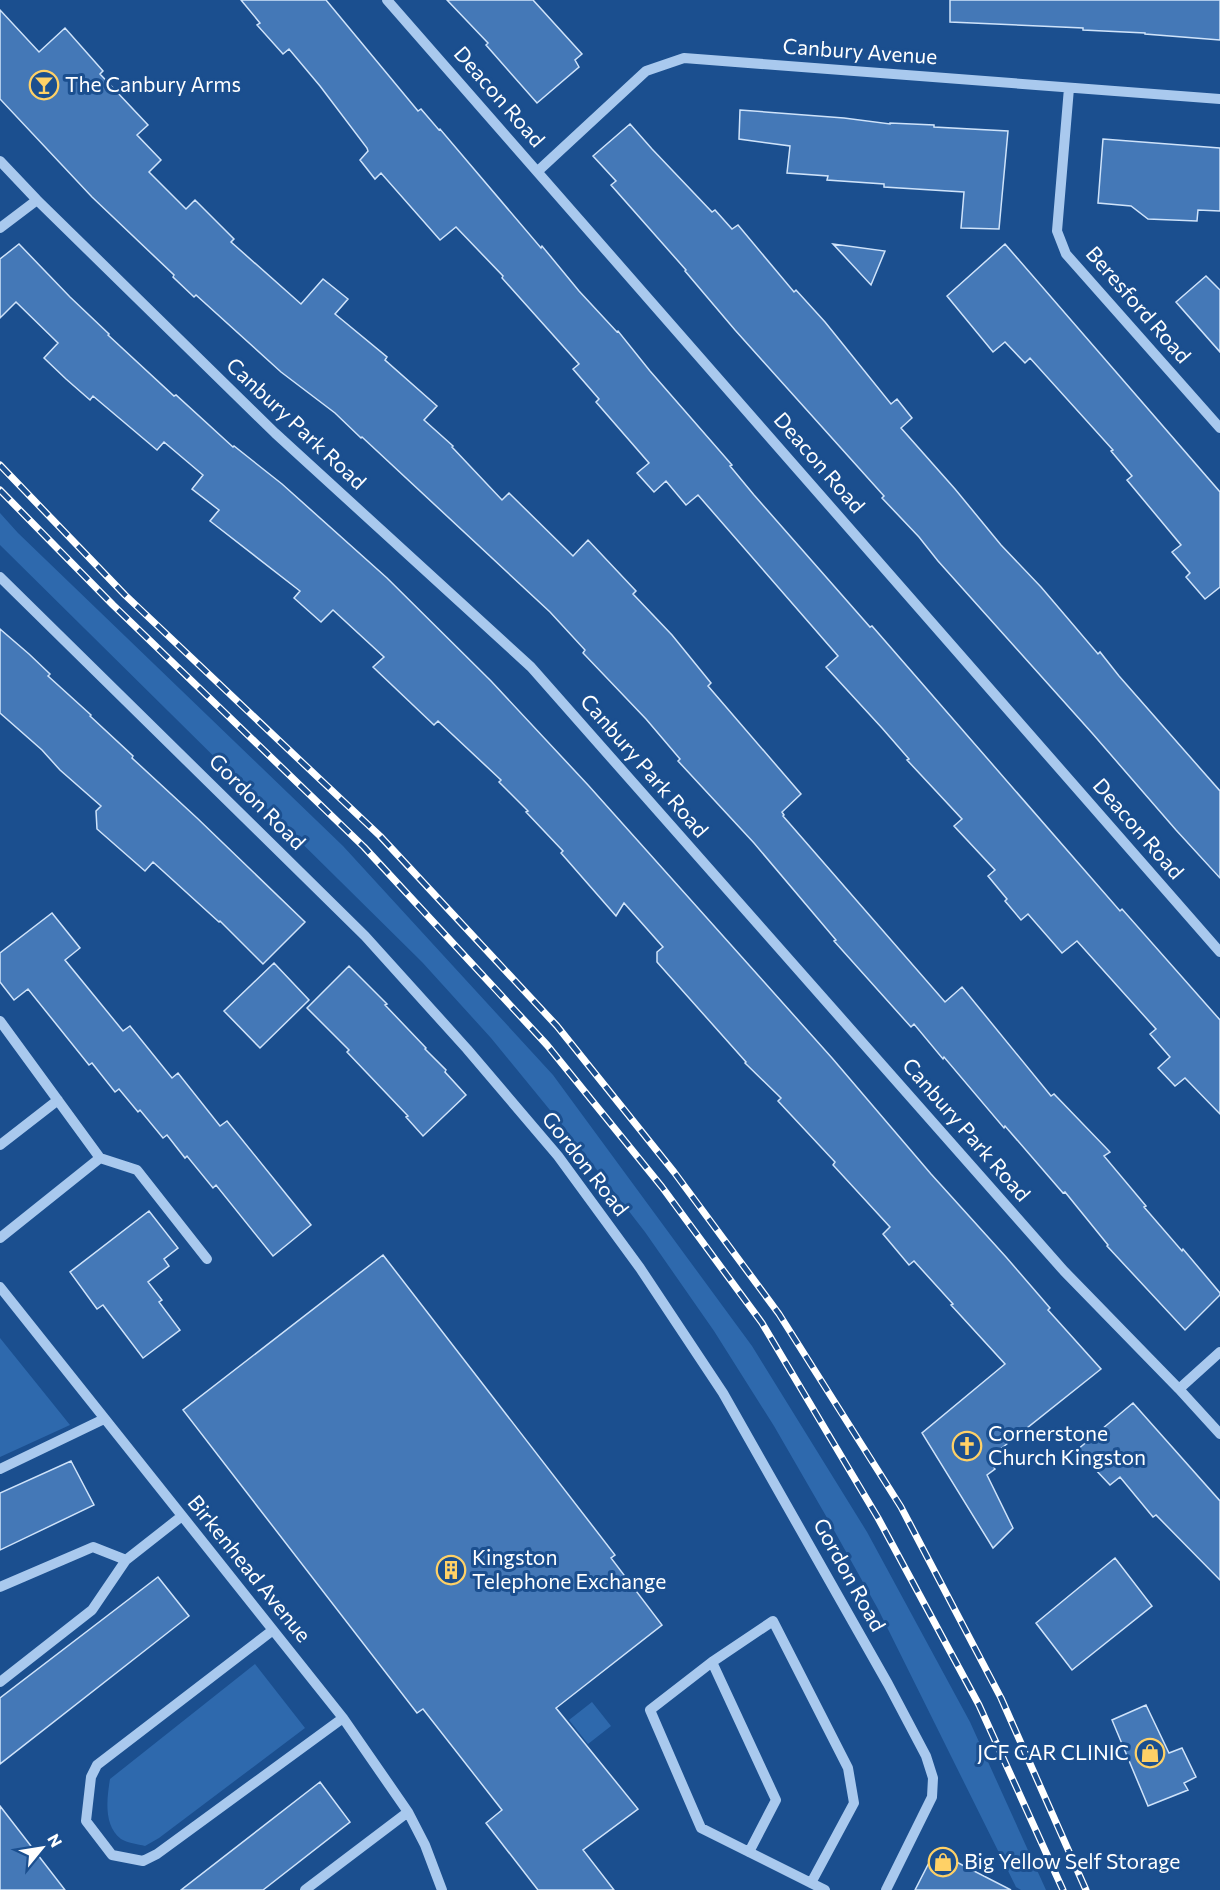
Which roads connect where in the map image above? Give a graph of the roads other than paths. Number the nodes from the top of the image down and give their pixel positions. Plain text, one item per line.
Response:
1 (387, 0) edge
2 (1069, 88) junction
3 (1220, 99) edge
4 (0, 161) edge
5 (538, 171) junction
6 (37, 200) junction
7 (0, 228) edge
8 (1220, 428) edge
9 (0, 577) edge
10 (1220, 952) edge
11 (0, 1021) edge
12 (58, 1100) junction
13 (0, 1145) edge
14 (100, 1158) junction
15 (0, 1238) edge
16 (207, 1259) dead end
17 (0, 1288) edge
18 (1220, 1352) edge
19 (1179, 1389) junction
20 (105, 1419) junction
21 (1220, 1434) edge
22 (0, 1469) edge
23 (182, 1516) junction
24 (126, 1560) junction
25 (0, 1587) edge
26 (273, 1630) junction
27 (712, 1662) junction
28 (0, 1682) edge
29 (343, 1718) junction
30 (408, 1812) junction
31 (749, 1852) junction
32 (811, 1883) junction
33 (306, 1890) edge
34 (442, 1890) edge
35 (825, 1890) edge
36 (886, 1890) edge

1 - 5 street, Deacon Road
2 - 3 street, Canbury Avenue
2 - 5 street, Canbury Avenue
2 - 8 street, Beresford Road
4 - 6 street, Canbury Park Road
5 - 10 street, Deacon Road
6 - 7 street
6 - 19 street, Canbury Park Road
9 - 36 street, Gordon Road
11 - 12 street
12 - 13 street
12 - 14 street
14 - 15 street
14 - 16 street
17 - 20 street, Birkenhead Avenue
18 - 19 street
19 - 21 street, Canbury Park Road
20 - 22 street
20 - 23 street, Birkenhead Avenue
23 - 24 street
23 - 26 street, Birkenhead Avenue
24 - 25 street
24 - 28 street
26 - 29 street, Birkenhead Avenue
26 - 29 street
27 - 31 street
27 - 31 street
27 - 32 street
29 - 30 street, Birkenhead Avenue
30 - 33 street
30 - 34 street, Birkenhead Avenue
31 - 32 street
32 - 35 street

